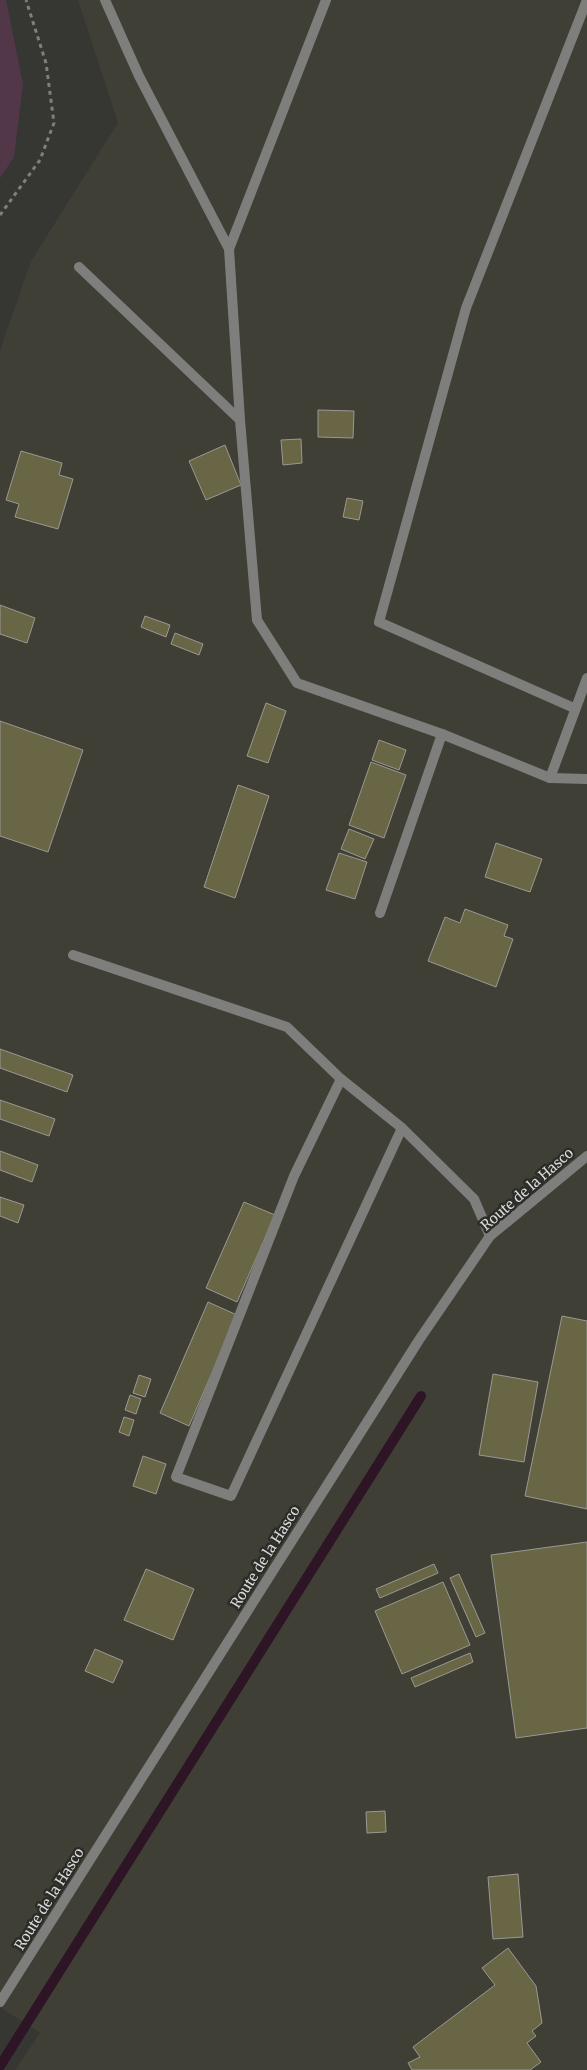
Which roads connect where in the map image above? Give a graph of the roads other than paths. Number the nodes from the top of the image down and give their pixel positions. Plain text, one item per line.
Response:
1 (105, 0) edge
2 (326, 0) edge
3 (587, 0) edge
4 (229, 249) junction
5 (79, 267) dead end
6 (240, 420) junction
7 (587, 678) edge
8 (574, 708) junction
9 (442, 734) junction
10 (550, 778) junction
11 (587, 779) edge
12 (380, 913) dead end
13 (73, 955) dead end
14 (341, 1079) junction
15 (402, 1128) junction
16 (587, 1156) edge
17 (490, 1236) junction
18 (0, 2002) edge

1 - 4 lane
2 - 4 lane
3 - 8 lane
4 - 6 lane
5 - 6 lane
6 - 9 lane
7 - 8 lane
8 - 10 lane
9 - 10 lane
9 - 12 lane
10 - 11 lane
13 - 14 lane
14 - 15 lane
14 - 15 lane
15 - 17 lane
16 - 17 lane, Route de la Hasco
17 - 18 lane, Route de la Hasco

